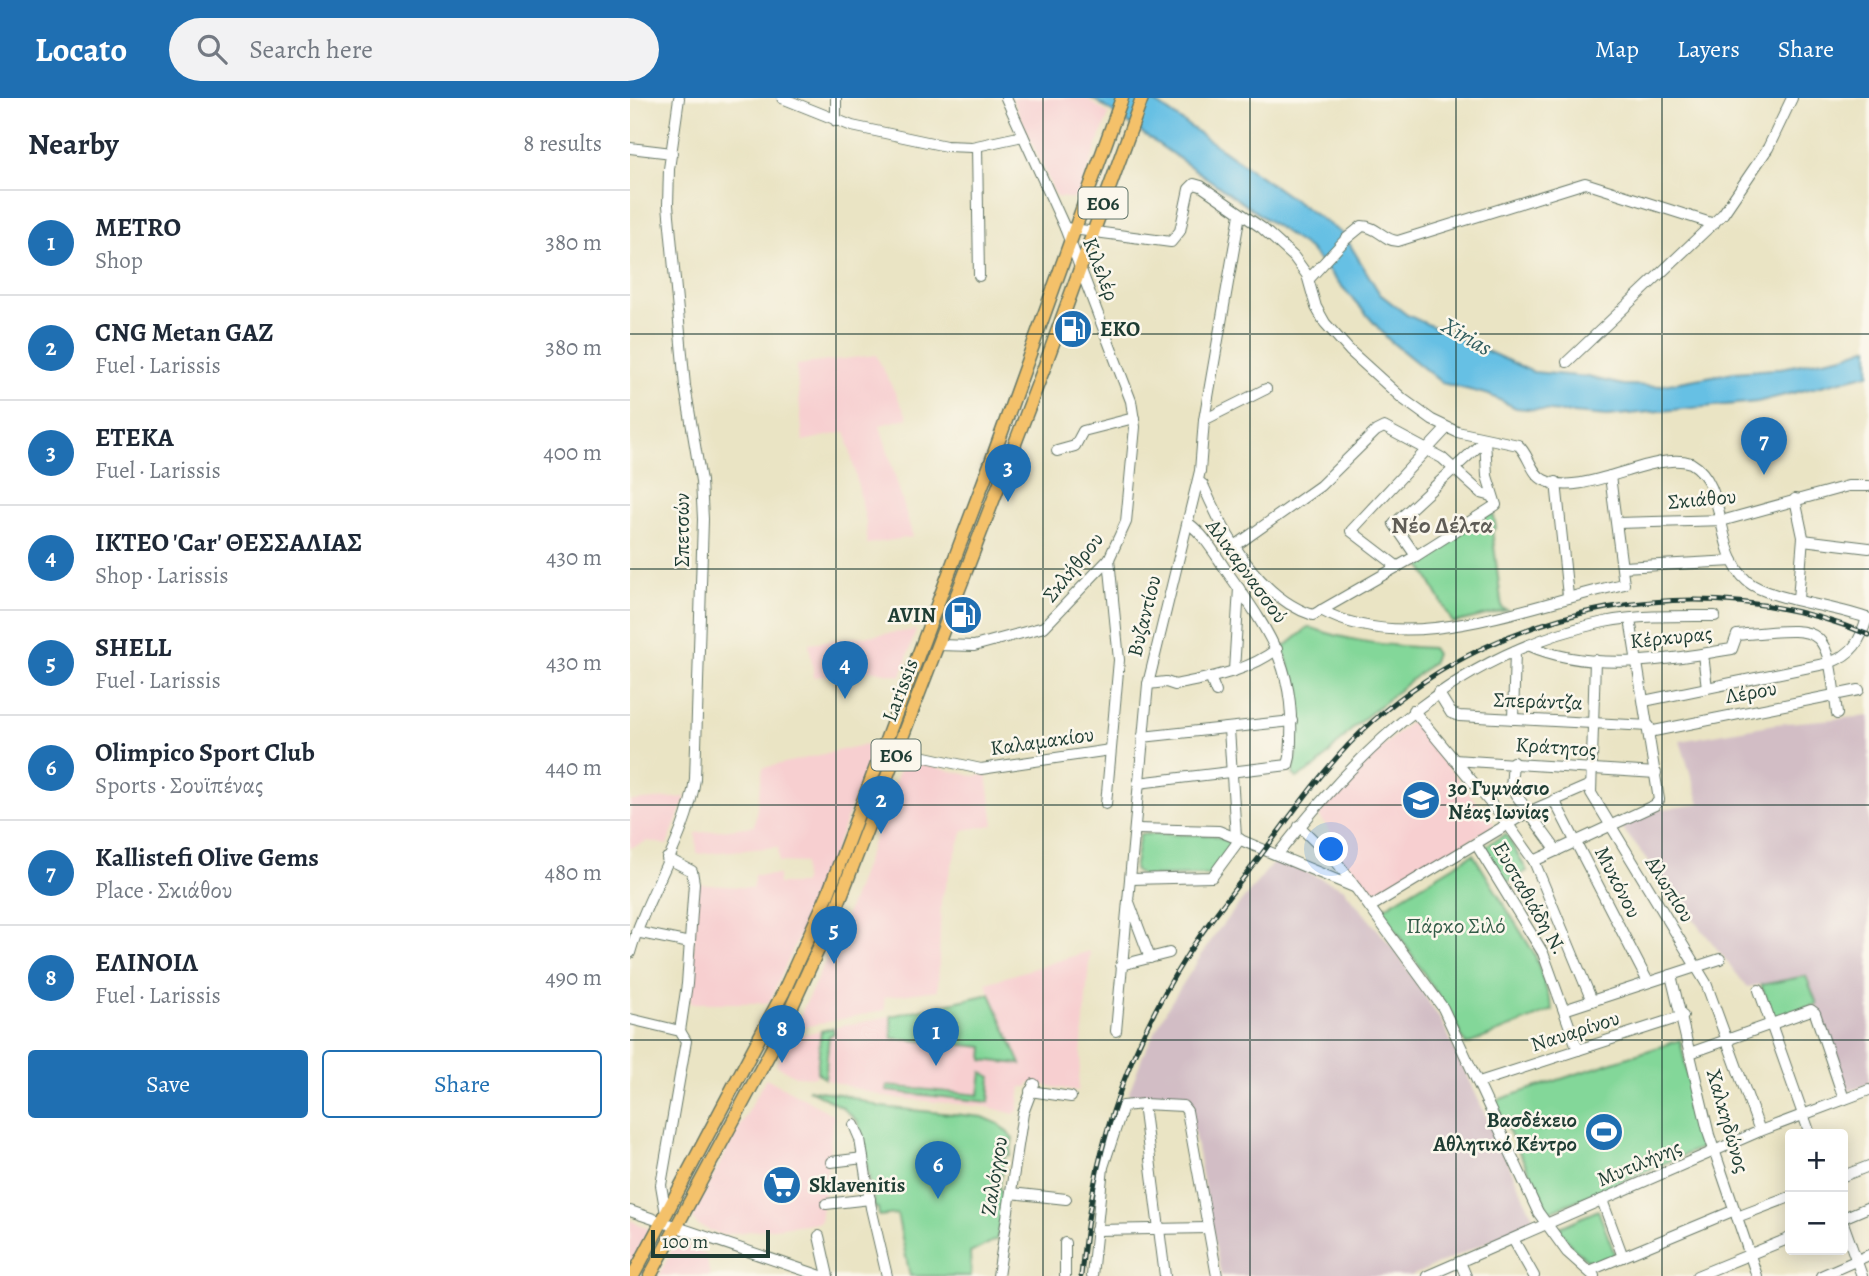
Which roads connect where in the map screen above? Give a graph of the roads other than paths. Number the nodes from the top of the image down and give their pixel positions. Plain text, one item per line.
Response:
1 (679, 98) edge
2 (782, 98) edge
3 (836, 98) edge
4 (1006, 98) edge
5 (1122, 98) edge
6 (1142, 98) edge
7 (1792, 98) edge
8 (836, 121) junction
9 (1023, 136) junction
10 (977, 146) junction
11 (630, 149) edge
12 (672, 153) junction
13 (1240, 214) junction
14 (1714, 224) junction
15 (1070, 228) junction
16 (1093, 232) junction
17 (1070, 242) junction
18 (1079, 269) junction
19 (979, 276) dead end
20 (1309, 279) junction
21 (1567, 362) dead end
22 (1266, 389) dead end
23 (1134, 418) junction
24 (1204, 420) junction
25 (1447, 428) junction
26 (1484, 440) junction
27 (1430, 450) junction
28 (1057, 452) dead end
29 (1455, 468) junction
30 (1610, 476) junction
31 (1198, 481) junction
32 (1556, 482) junction
33 (1869, 486) edge
34 (1795, 499) junction
35 (1494, 500) junction
36 (1720, 521) junction
37 (1188, 523) junction
38 (1617, 523) junction
39 (1803, 540) junction
40 (1235, 547) junction
41 (1869, 548) edge
42 (1416, 556) junction
43 (1109, 559) junction
44 (1733, 561) junction
45 (1398, 567) junction
46 (1623, 567) junction
47 (1239, 588) junction
48 (1568, 596) junction
49 (1798, 599) junction
50 (1317, 613) junction
51 (1715, 616) dead end
52 (1630, 619) junction
53 (1868, 619) edge
54 (938, 645) junction
55 (1528, 645) junction
56 (1277, 649) junction
57 (1515, 651) junction
58 (1703, 654) junction
59 (1595, 660) junction
60 (1635, 662) junction
61 (1829, 663) junction
62 (1234, 671) junction
63 (1210, 677) junction
64 (1148, 684) junction
65 (1707, 688) junction
66 (1859, 690) dead end
67 (1216, 692) dead end
68 (1437, 692) junction
69 (1835, 696) junction
70 (1644, 701) junction
71 (1413, 710) junction
72 (1837, 714) dead end
73 (1513, 719) junction
74 (1292, 721) junction
75 (1592, 722) junction
76 (1229, 729) junction
77 (1649, 729) junction
78 (1142, 737) junction
79 (1110, 750) junction
80 (898, 751) junction
81 (1454, 760) junction
82 (1513, 762) junction
83 (1591, 768) junction
84 (1234, 772) junction
85 (1656, 773) junction
86 (1138, 783) junction
87 (1590, 785) junction
88 (1554, 800) junction
89 (1105, 804) dead end
90 (1528, 812) junction
91 (1507, 823) junction
92 (1299, 826) junction
93 (1609, 826) junction
94 (1136, 829) junction
95 (1238, 838) junction
96 (1575, 842) junction
97 (1476, 844) junction
98 (1558, 851) junction
99 (1278, 854) junction
100 (667, 858) junction
101 (1534, 861) junction
102 (1131, 878) junction
103 (1356, 888) junction
104 (1127, 898) junction
105 (1370, 906) junction
106 (636, 932) junction
107 (690, 943) junction
108 (630, 953) edge
109 (1169, 953) dead end
110 (1150, 958) junction
111 (1720, 959) dead end
112 (1121, 965) junction
113 (1696, 967) junction
114 (1671, 975) junction
115 (1648, 982) junction
116 (1759, 990) dead end
117 (1592, 1001) junction
118 (1564, 1010) junction
119 (1683, 1016) junction
120 (630, 1019) edge
121 (1771, 1024) junction
122 (680, 1031) junction
123 (1116, 1031) dead end
124 (1727, 1039) junction
125 (1578, 1051) junction
126 (1690, 1053) junction
127 (1479, 1082) junction
128 (1869, 1090) edge
129 (1071, 1097) dead end
130 (1844, 1099) junction
131 (1143, 1104) junction
132 (1803, 1114) junction
133 (854, 1125) dead end
134 (1808, 1129) edge
135 (1760, 1131) junction
136 (1714, 1152) junction
137 (863, 1158) junction
138 (831, 1162) dead end
139 (1869, 1167) edge
140 (1848, 1175) edge
141 (1011, 1193) junction
142 (1785, 1198) edge
143 (870, 1199) junction
144 (1066, 1199) dead end
145 (1602, 1200) junction
146 (826, 1203) dead end
147 (1869, 1207) edge
148 (630, 1211) edge
149 (1736, 1214) junction
150 (664, 1217) junction
151 (1848, 1218) edge
152 (1546, 1224) junction
153 (676, 1226) junction
154 (1208, 1228) junction
155 (1096, 1230) junction
156 (1160, 1230) junction
157 (1848, 1235) edge
158 (819, 1236) dead end
159 (1513, 1238) junction
160 (1785, 1240) edge
161 (1065, 1243) dead end
162 (1749, 1254) junction
163 (1869, 1255) edge
164 (1623, 1257) junction
165 (1856, 1260) junction
166 (1460, 1262) junction
167 (1592, 1273) edge
168 (633, 1276) edge
169 (650, 1276) edge
170 (820, 1276) edge
171 (828, 1276) edge
172 (887, 1276) edge
173 (998, 1276) edge
174 (1065, 1276) edge
175 (1092, 1276) edge
176 (1166, 1276) edge
177 (1217, 1276) edge
178 (1427, 1276) edge
179 (1465, 1276) edge
180 (1534, 1276) edge
181 (1697, 1276) edge
182 (1757, 1276) edge
183 (1821, 1276) edge
184 (1862, 1276) edge

1 - 12 street, Σπετσών
2 - 8 street
3 - 8 street
4 - 9 street, Κιλελέρ
5 - 15 main road, Larissis / ΕΟ6
6 - 16 main road, Larissis / ΕΟ6
7 - 14 street
8 - 10 street
9 - 10 street
9 - 15 street, Κιλελέρ
10 - 19 street
11 - 12 street
12 - 100 street, Σπετσών
13 - 16 street
13 - 20 street
13 - 24 street, Βυζαντίου
14 - 20 street
14 - 21 street
15 - 16 street
15 - 17 main road, Larissis / ΕΟ6
16 - 18 main road, Larissis / ΕΟ6
17 - 18 street, Κιλελέρ
17 - 150 main road, Larissis / ΕΟ6
18 - 23 street, Κιλελέρ
18 - 54 main road, Larissis / ΕΟ6
20 - 25 street
22 - 24 street
23 - 28 street
23 - 43 street, Σκλήθρου
24 - 31 street, Βυζαντίου
25 - 26 street
25 - 27 street
26 - 29 street
26 - 32 street
26 - 35 street
27 - 29 street
27 - 40 street
27 - 45 street
29 - 35 street
29 - 42 street
30 - 32 street
30 - 36 street
30 - 38 street
31 - 37 street, Βυζαντίου
31 - 40 street
32 - 48 street
33 - 34 street, Σκιάθου
34 - 36 street, Σκιάθου
34 - 39 street
35 - 42 street
36 - 38 street, Σκιάθου
36 - 44 street
37 - 47 street, Αλικαρνασσού
37 - 64 street, Βυζαντίου
38 - 46 street
39 - 41 street
39 - 49 street
40 - 50 street
42 - 45 street
43 - 54 street, Σκλήθρου
43 - 79 street
44 - 46 street
44 - 49 street
45 - 50 street
46 - 48 street
47 - 56 street, Αλικαρνασσού
47 - 62 street
48 - 50 street
49 - 53 street
51 - 52 street, Κέρκυρας
52 - 55 street, Κέρκυρας
52 - 60 street
53 - 61 street
54 - 80 main road, Larissis / ΕΟ6
55 - 57 street, Κέρκυρας
55 - 59 street, Κέρκυρας
56 - 62 street
56 - 74 street, Αλικαρνασσού
57 - 68 street, Κέρκυρας
57 - 73 street
58 - 60 street, Κέρκυρας
58 - 61 street, Κέρκυρας
58 - 65 street
59 - 60 street, Κέρκυρας
59 - 75 street, Αλωπίου
60 - 70 street
61 - 65 street
61 - 69 street
62 - 63 street
63 - 64 street
63 - 67 street
64 - 78 street, Βυζαντίου
65 - 70 street
66 - 69 street, Λέρου
68 - 71 street, Κέρκυρας
68 - 73 street, Σπεράντζα
69 - 72 street
69 - 77 street, Λέρου
70 - 77 street
71 - 81 street
71 - 92 street
73 - 75 street, Σπεράντζα
74 - 76 street
74 - 84 street, Αλικαρνασσού
75 - 77 street, Σπεράντζα
75 - 83 street, Αλωπίου
76 - 78 street
76 - 84 street
77 - 85 street
78 - 86 street, Βυζαντίου
79 - 80 street, Καλαμακίου
79 - 89 street
80 - 153 main road, Larissis / ΕΟ6
81 - 82 street, Κράτητος
81 - 91 street
82 - 83 street, Κράτητος
82 - 90 street
83 - 85 street, Κράτητος
83 - 87 street, Αλωπίου
84 - 86 street
84 - 95 street
85 - 93 street
86 - 94 street, Βυζαντίου
87 - 88 street
87 - 93 street, Αλωπίου
88 - 90 street
88 - 96 street, Μυκόνου
90 - 91 street
90 - 98 street
91 - 97 street
91 - 101 street
92 - 99 street
92 - 103 street
93 - 96 street
93 - 113 street, Αλωπίου
94 - 95 street
94 - 102 street, Βυζαντίου
95 - 99 street
95 - 102 street
96 - 98 street
96 - 115 street, Μυκόνου
97 - 105 street
97 - 118 street, Ευσταθιάδη Ν.
98 - 101 street
99 - 103 street
100 - 106 street, Σπετσών
100 - 107 street
101 - 117 street
102 - 104 street, Βυζαντίου
103 - 105 street
104 - 110 street
104 - 112 street, Βυζαντίου
105 - 127 street
106 - 107 street
106 - 108 street, Σπετσών
107 - 122 street
109 - 110 street
110 - 112 street
111 - 113 street
112 - 123 street, Βυζαντίου
113 - 114 street
113 - 124 street, Αλωπίου
114 - 115 street
114 - 119 street, Χαλκηδώνος
115 - 117 street
116 - 121 street
117 - 118 street
118 - 125 street, Ευσταθιάδη Ν.
119 - 125 street, Ναυαρίνου
119 - 126 street, Χαλκηδώνος
120 - 122 street
121 - 124 street
121 - 130 street
121 - 132 street
122 - 150 street
124 - 126 street
124 - 135 street, Αλωπίου
125 - 127 street, Ναυαρίνου
126 - 136 street, Χαλκηδώνος
127 - 152 street
128 - 130 street, Μυτιλήνης
129 - 141 street, Ζαλόγγου
130 - 132 street, Μυτιλήνης
131 - 154 street
131 - 155 street
131 - 156 street
132 - 134 street
132 - 135 street, Μυτιλήνης
133 - 137 street
135 - 136 street, Μυτιλήνης
136 - 145 street, Μυτιλήνης
136 - 149 street, Χαλκηδώνος
137 - 138 street
137 - 143 street
139 - 140 street
141 - 144 street
141 - 173 street, Ζαλόγγου
142 - 149 street
143 - 146 street
143 - 172 street
145 - 152 street, Μυτιλήνης
145 - 164 street
147 - 151 street
148 - 150 street
149 - 162 street, Χαλκηδώνος
149 - 164 street
150 - 153 street
150 - 168 main road, Larissis / ΕΟ6
152 - 159 street, Μυτιλήνης
152 - 167 street
153 - 169 main road, Larissis / ΕΟ6
153 - 170 street
154 - 156 street
154 - 177 street
155 - 156 street
155 - 175 street
156 - 176 street
157 - 165 street
158 - 171 street
159 - 166 street, Μυτιλήνης
159 - 180 street
160 - 162 street
161 - 174 street
162 - 181 street
162 - 182 street, Χαλκηδώνος
163 - 165 street
164 - 167 street
165 - 183 street
165 - 184 street
166 - 178 street, Μυτιλήνης
166 - 179 street

